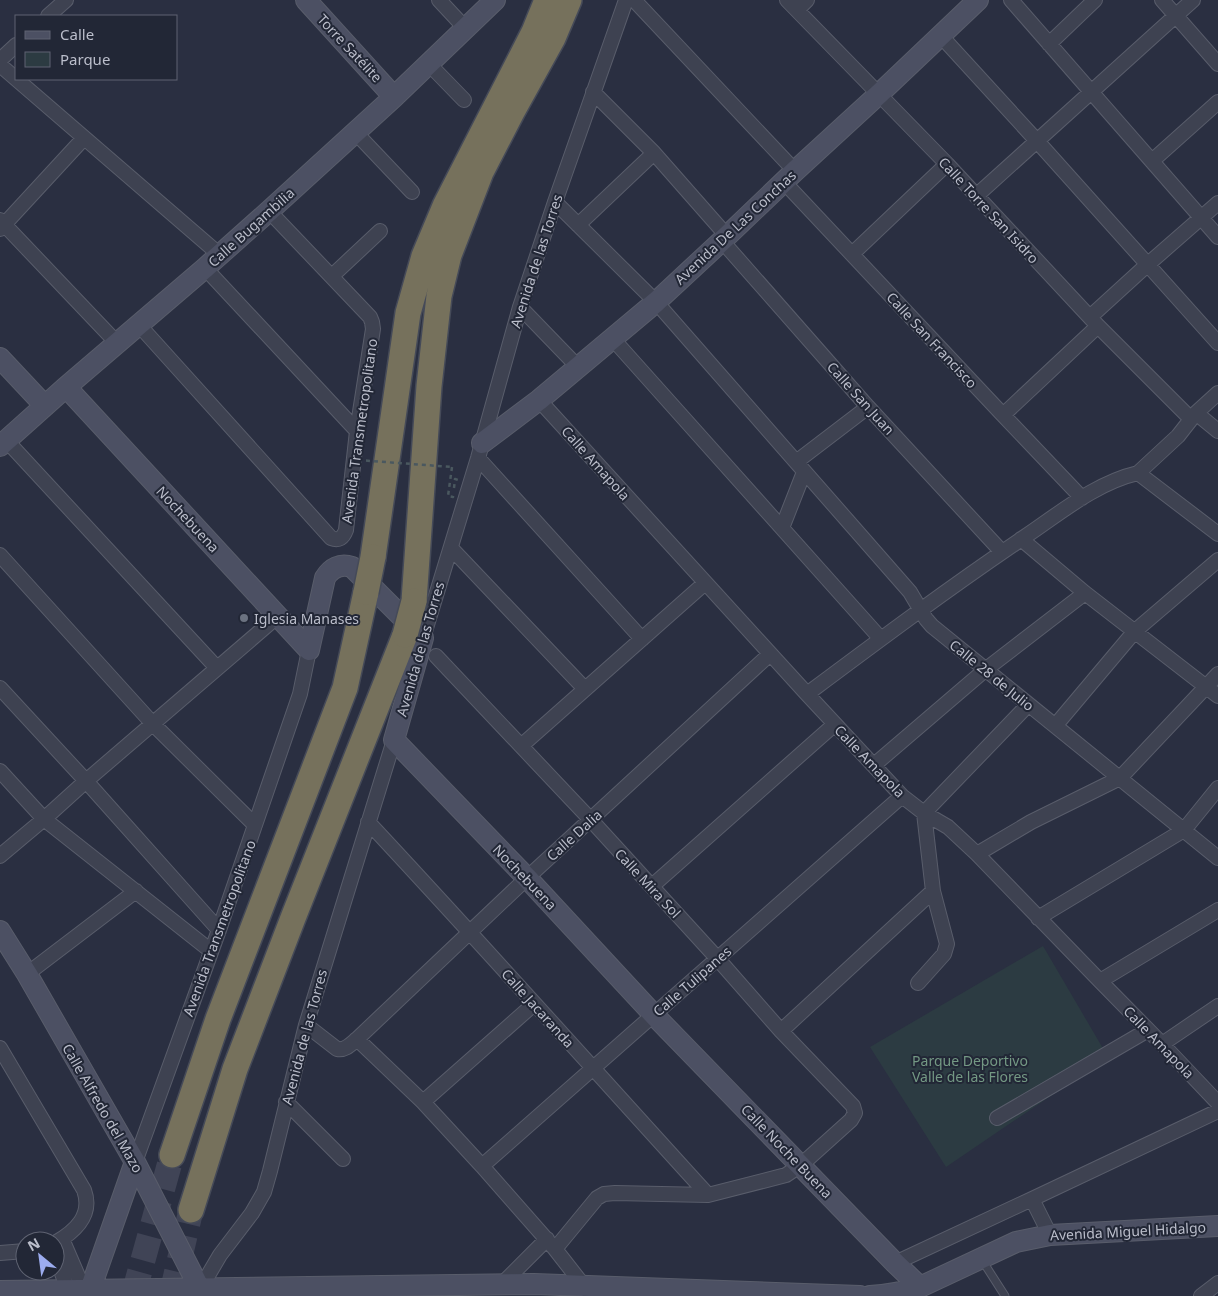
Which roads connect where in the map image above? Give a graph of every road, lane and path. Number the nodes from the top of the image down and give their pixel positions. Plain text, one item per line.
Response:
1 (306, 0) edge
2 (439, 0) edge
3 (495, 0) edge
4 (547, 0) edge
5 (569, 0) edge
6 (626, 0) edge
7 (634, 0) edge
8 (807, 0) edge
9 (976, 0) edge
10 (1010, 0) edge
11 (1095, 0) edge
12 (1162, 0) edge
13 (1193, 0) edge
14 (63, 1) edge
15 (792, 5) edge
16 (49, 15) edge
17 (1176, 16) junction
18 (466, 29) junction
19 (941, 36) junction
20 (1049, 44) junction
21 (15, 46) edge
22 (0, 60) edge
23 (429, 64) junction
24 (1218, 64) edge
25 (0, 65) edge
26 (15, 78) edge
27 (17, 80) edge
28 (593, 92) junction
29 (1091, 92) junction
30 (879, 94) junction
31 (394, 97) junction
32 (464, 100) dead end
33 (1218, 102) edge
34 (355, 132) junction
35 (84, 138) junction
36 (1037, 141) junction
37 (654, 154) junction
38 (1152, 161) junction
39 (947, 164) junction
40 (790, 176) junction
41 (412, 192) dead end
42 (976, 196) junction
43 (555, 202) junction
44 (1218, 203) edge
45 (269, 211) junction
46 (1201, 217) junction
47 (1, 225) edge
48 (578, 225) junction
49 (380, 231) dead end
50 (1218, 237) edge
51 (724, 238) junction
52 (852, 254) junction
53 (220, 255) junction
54 (1147, 265) junction
55 (205, 268) junction
56 (332, 276) junction
57 (656, 302) junction
58 (520, 307) junction
59 (1094, 322) junction
60 (139, 325) junction
61 (612, 338) junction
62 (1218, 343) edge
63 (117, 344) junction
64 (0, 358) edge
65 (578, 367) junction
66 (66, 387) junction
67 (1218, 393) edge
68 (539, 400) junction
69 (45, 406) junction
70 (868, 407) junction
71 (1003, 416) junction
72 (1194, 416) junction
73 (357, 431) junction
74 (1218, 431) edge
75 (3, 443) edge
76 (480, 450) junction
77 (358, 460) dead end
78 (452, 467) dead end
79 (800, 467) junction
80 (1138, 472) junction
81 (1082, 498) junction
82 (782, 528) junction
83 (1218, 534) edge
84 (1021, 539) junction
85 (450, 548) junction
86 (1002, 552) junction
87 (0, 555) edge
88 (1218, 560) edge
89 (705, 583) junction
90 (1085, 593) junction
91 (920, 609) junction
92 (278, 616) junction
93 (1135, 631) junction
94 (414, 637) junction
95 (642, 639) junction
96 (881, 639) junction
97 (309, 650) junction
98 (770, 654) junction
99 (436, 656) dead end
100 (217, 668) junction
101 (985, 670) junction
102 (1218, 674) edge
103 (1206, 686) junction
104 (0, 688) edge
105 (585, 689) junction
106 (807, 694) junction
107 (1218, 696) edge
108 (1028, 705) junction
109 (152, 724) junction
110 (835, 724) junction
111 (1055, 726) junction
112 (394, 740) junction
113 (521, 746) junction
114 (874, 765) junction
115 (0, 770) edge
116 (1120, 778) junction
117 (86, 781) junction
118 (1218, 788) edge
119 (902, 796) junction
120 (924, 813) junction
121 (44, 819) junction
122 (591, 820) junction
123 (368, 822) junction
124 (255, 825) junction
125 (1184, 830) junction
126 (978, 854) junction
127 (0, 856) edge
128 (1218, 858) edge
129 (527, 878) junction
130 (652, 886) junction
131 (136, 891) junction
132 (933, 891) junction
133 (1218, 910) edge
134 (1038, 918) junction
135 (219, 930) junction
136 (0, 931) edge
137 (470, 932) junction
138 (211, 951) junction
139 (717, 958) junction
140 (27, 974) junction
141 (1100, 981) junction
142 (918, 982) dead end
143 (534, 1004) junction
144 (1218, 1006) edge
145 (654, 1015) junction
146 (306, 1025) junction
147 (1148, 1030) junction
148 (781, 1031) junction
149 (357, 1039) junction
150 (1162, 1044) junction
151 (0, 1048) edge
152 (592, 1069) junction
153 (286, 1102) junction
154 (423, 1102) junction
155 (1218, 1103) edge
156 (1218, 1111) edge
157 (997, 1118) dead end
158 (172, 1155) tunnel mouth
159 (342, 1158) dead end
160 (135, 1162) junction
161 (801, 1165) junction
162 (482, 1166) junction
163 (708, 1195) junction
164 (1032, 1199) junction
165 (191, 1210) tunnel mouth
166 (1218, 1226) edge
167 (1050, 1234) junction
168 (65, 1236) edge
169 (551, 1244) junction
170 (15, 1251) edge
171 (0, 1252) edge
172 (65, 1256) edge
173 (981, 1258) junction
174 (895, 1263) junction
175 (65, 1268) edge
176 (1218, 1283) edge
177 (502, 1284) junction
178 (534, 1284) junction
179 (920, 1287) junction
180 (81, 1290) junction
181 (0, 1291) edge
182 (297, 1291) edge
183 (588, 1291) edge
184 (633, 1292) edge
185 (200, 1293) edge
186 (732, 1294) edge
187 (775, 1295) edge
188 (518, 1296) edge
189 (835, 1296) edge
190 (860, 1296) edge
191 (870, 1296) edge
192 (1005, 1296) edge
193 (1201, 1296) edge

1 - 31 street, Torre Satélite
2 - 18 street
3 - 18 street, Calle Bugambilia
4 - 158 highway, bridge
5 - 94 highway, bridge
6 - 28 street, Avenida de las Torres
7 - 40 street, Calle San Francisco
8 - 15 street
9 - 19 street, Avenida De Las Conchas
10 - 20 street
11 - 20 street
12 - 17 street
13 - 17 street
14 - 16 street
15 - 30 street, Calle Torre San Isidro
17 - 24 street
17 - 29 street
18 - 23 street, Calle Bugambilia
19 - 30 street, Avenida De Las Conchas
19 - 36 street
20 - 29 street
21 - 22 street
23 - 31 street, Calle Bugambilia
23 - 32 street
25 - 26 street
27 - 35 street
28 - 37 street, Calle San Juan
28 - 43 street, Avenida de las Torres
29 - 36 street
29 - 38 street
30 - 39 street, Calle Torre San Isidro
30 - 40 street, Avenida De Las Conchas
31 - 34 street, Calle Bugambilia
33 - 38 street
34 - 41 street
34 - 45 street, Calle Bugambilia
35 - 47 street
35 - 53 street
36 - 42 street
36 - 54 street
37 - 48 street
37 - 51 street, Calle San Juan
38 - 46 street
39 - 42 street, Calle Torre San Isidro
39 - 52 street
40 - 51 street, Avenida De Las Conchas
40 - 52 street, Calle San Francisco
42 - 59 street, Calle Torre San Isidro
43 - 48 street, Calle 28 de Julio
43 - 58 street, Avenida de las Torres
44 - 46 street
45 - 53 street, Calle Bugambilia
45 - 56 street
46 - 50 street
46 - 54 street
47 - 63 street
48 - 57 street, Calle 28 de Julio
49 - 56 street
51 - 57 street, Avenida De Las Conchas
51 - 70 street, Calle San Juan
52 - 71 street, Calle San Francisco
53 - 55 street, Calle Bugambilia
54 - 59 street
54 - 62 street
55 - 60 street, Calle Bugambilia
55 - 73 street
56 - 73 street, Avenida Transmetropolitano
57 - 61 street, Avenida De Las Conchas
57 - 79 street, Calle 28 de Julio
58 - 65 street
58 - 76 street, Avenida de las Torres
59 - 71 street
59 - 72 street, Calle Torre San Isidro
60 - 63 street, Calle Bugambilia
60 - 73 street, Avenida Transmetropolitano
61 - 65 street, Avenida De Las Conchas
61 - 82 street
63 - 66 street, Calle Bugambilia
64 - 69 street
65 - 68 street, Avenida De Las Conchas
66 - 69 street, Calle Bugambilia
66 - 92 street, Nochebuena
67 - 72 street
68 - 76 street, Avenida De Las Conchas
68 - 89 street, Calle Amapola
69 - 75 street, Calle Bugambilia
70 - 79 street
70 - 86 street, Calle San Juan
71 - 81 street, Calle San Francisco
72 - 74 street, Calle Torre San Isidro
72 - 80 street
75 - 100 street
76 - 85 street, Avenida de las Torres
76 - 95 street
77 - 78 path, bridge
79 - 82 street
79 - 91 street, Calle 28 de Julio
80 - 81 street
80 - 83 street
81 - 84 street
82 - 96 street
84 - 86 street
84 - 90 street
85 - 94 street, Avenida de las Torres
85 - 105 street
86 - 91 street
87 - 109 street
88 - 93 street
89 - 95 street
89 - 98 street, Calle Amapola
90 - 93 street
90 - 101 street
91 - 96 street
91 - 101 street, Calle 28 de Julio
92 - 97 street, Nochebuena
92 - 100 street
93 - 103 street
93 - 111 street
94 - 97 street, Avenida Transmetropolitano
94 - 112 street, Avenida de las Torres
94 - 165 highway
95 - 105 street
96 - 106 street
97 - 124 street, Avenida Transmetropolitano
98 - 106 street, Calle Amapola
98 - 122 street, Calle Dalia
99 - 113 street, Calle Mira Sol
100 - 109 street
101 - 108 street, Calle 28 de Julio
101 - 114 street
102 - 103 street
103 - 107 street
103 - 116 street
104 - 117 street
105 - 113 street
106 - 110 street, Calle Amapola
108 - 111 street, Calle 28 de Julio
108 - 120 street
109 - 117 street
109 - 124 street
110 - 114 street, Calle Amapola
110 - 130 street
111 - 116 street, Calle 28 de Julio
112 - 123 street, Avenida de las Torres
112 - 129 street, Nochebuena
113 - 122 street, Calle Mira Sol
114 - 119 street, Calle Amapola
115 - 121 street
116 - 125 street, Calle 28 de Julio
116 - 126 street
117 - 121 street
117 - 135 street
118 - 125 street
119 - 120 street, Calle Amapola
119 - 139 street, Calle Tulipanes
120 - 126 street, Calle Amapola
120 - 132 street
121 - 127 street
121 - 131 street
122 - 129 street, Calle Dalia
122 - 130 street, Calle Mira Sol
123 - 137 street, Calle Jacaranda
123 - 146 street, Avenida de las Torres
124 - 135 street, Avenida Transmetropolitano
125 - 128 street, Calle 28 de Julio
125 - 134 street
126 - 134 street, Calle Amapola
129 - 137 street, Calle Dalia
129 - 145 street, Nochebuena
130 - 139 street, Calle Mira Sol
131 - 138 street
131 - 140 street
132 - 142 street
132 - 148 street
133 - 141 street
134 - 141 street, Calle Amapola
135 - 138 street, Avenida Transmetropolitano
136 - 140 street, Calle Alfredo del Mazo
137 - 143 street, Calle Jacaranda
137 - 149 street, Calle Dalia
138 - 160 street, Avenida Transmetropolitano
139 - 145 street, Calle Tulipanes
139 - 148 street, Calle Mira Sol
140 - 160 street, Calle Alfredo del Mazo
141 - 147 street, Calle Amapola
143 - 152 street, Calle Jacaranda
143 - 154 street
144 - 150 street
145 - 152 street, Calle Tulipanes
145 - 161 street, Calle Noche Buena
146 - 149 street, Calle Dalia
146 - 153 street, Avenida de las Torres
147 - 150 street, Calle Amapola
147 - 157 street
148 - 161 street, Calle Mira Sol
149 - 154 street
150 - 155 street, Calle Amapola
151 - 168 street
152 - 162 street, Calle Tulipanes
152 - 163 street, Calle Jacaranda
153 - 159 street
153 - 185 street, Avenida de las Torres
154 - 162 street
156 - 164 street
160 - 180 street, Avenida Transmetropolitano
160 - 185 street, Calle Alfredo del Mazo
161 - 163 street
161 - 174 street, Calle Noche Buena
162 - 169 street
163 - 169 street
164 - 167 street
164 - 174 street
166 - 167 street, Avenida Miguel Hidalgo
167 - 173 street, Avenida Miguel Hidalgo
169 - 177 street
169 - 183 street
170 - 171 street
172 - 180 street
173 - 179 street, Avenida Miguel Hidalgo
173 - 192 lane
174 - 179 street, Calle Noche Buena
175 - 180 street
176 - 193 street
177 - 178 street
177 - 182 street
178 - 183 street
178 - 188 street
179 - 191 street, Avenida Miguel Hidalgo
180 - 181 street
180 - 185 street
182 - 185 street
183 - 184 street
184 - 186 street
186 - 187 street
187 - 189 street
189 - 190 street

